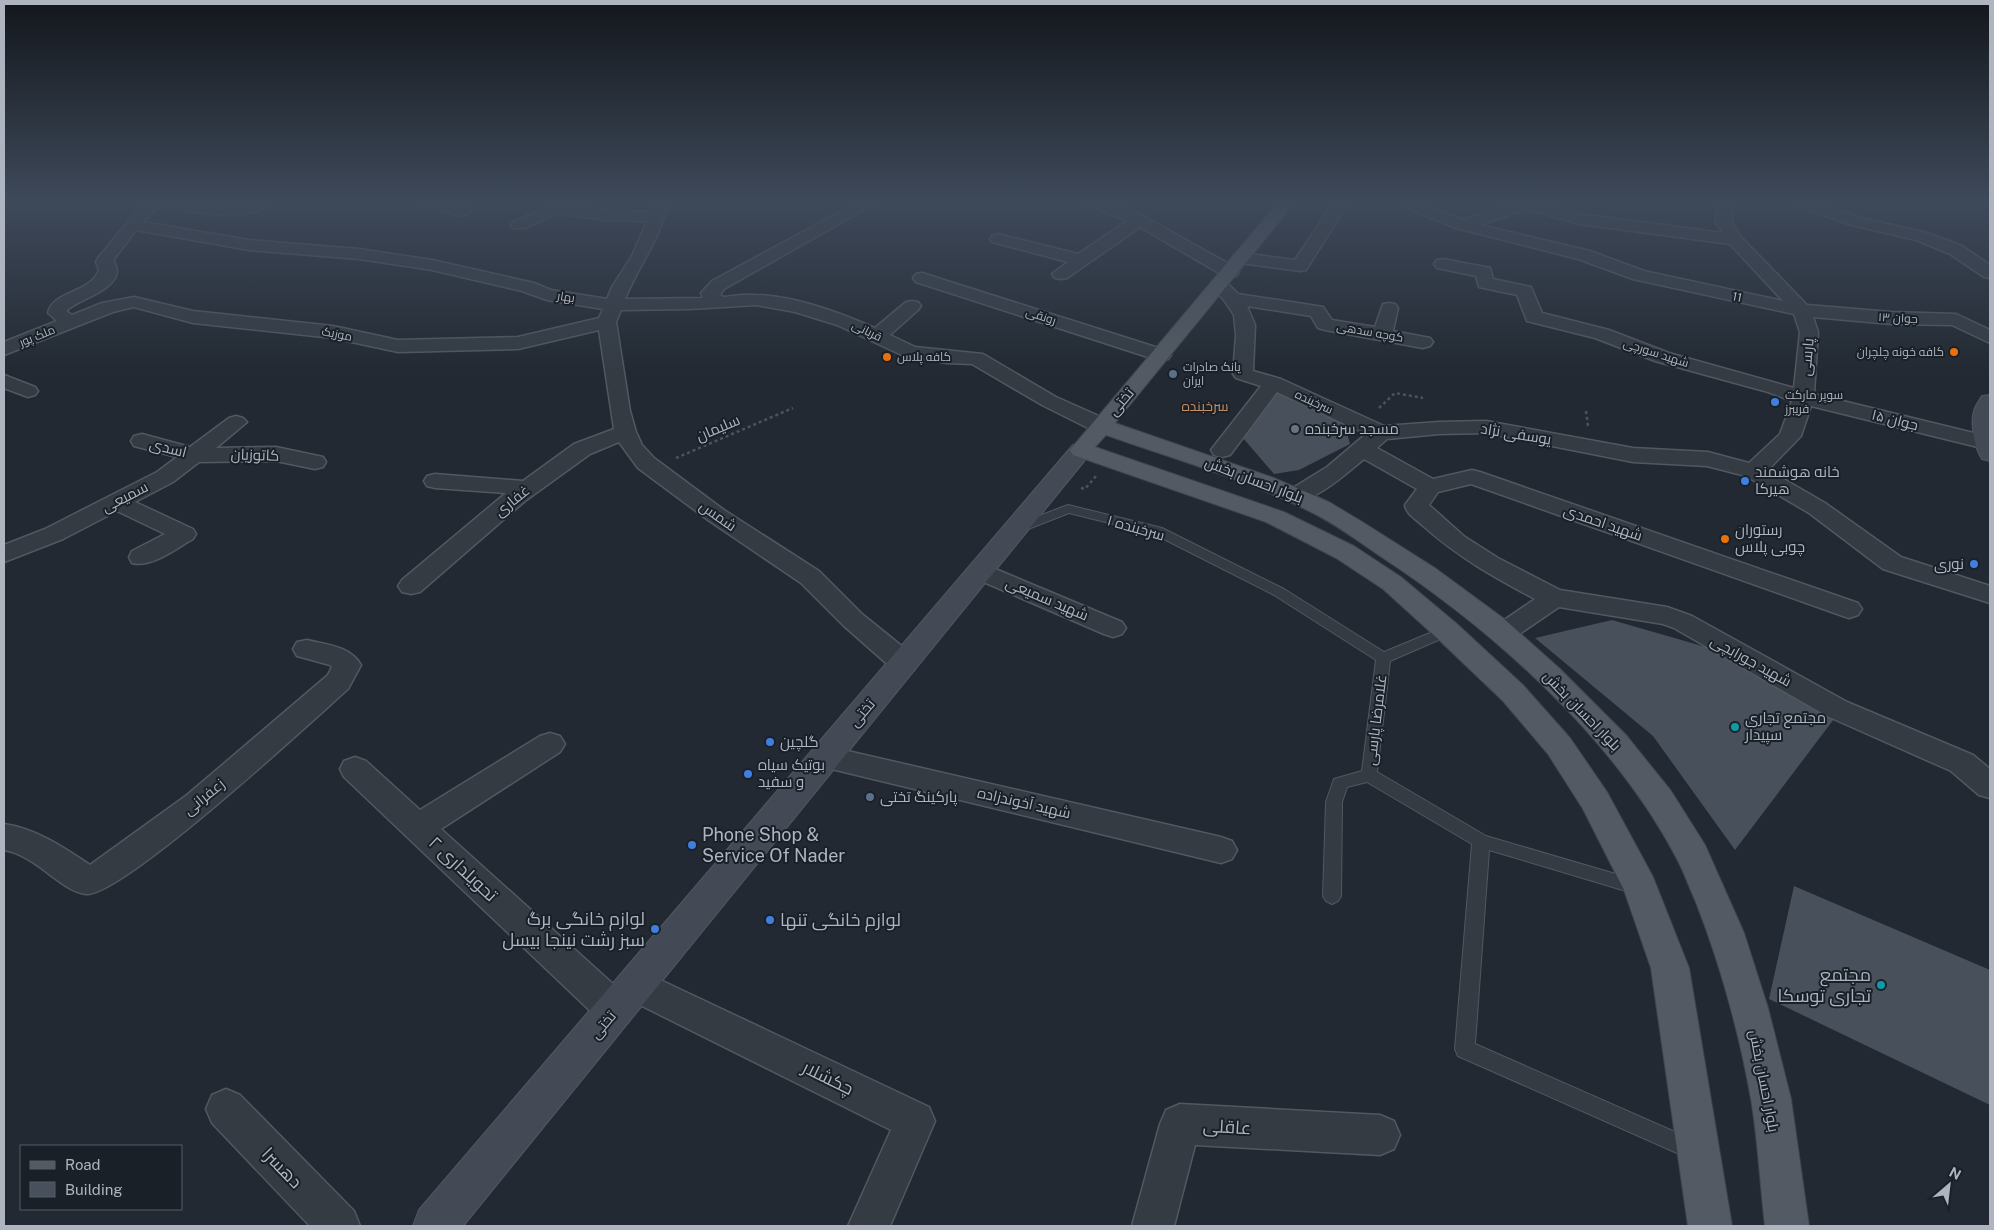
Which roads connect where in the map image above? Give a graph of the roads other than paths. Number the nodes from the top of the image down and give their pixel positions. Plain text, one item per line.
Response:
1 (107, 257) edge
2 (382, 257) edge
3 (639, 257) edge
4 (769, 257) edge
5 (1061, 257) edge
6 (1085, 257) edge
7 (1204, 257) edge
8 (1242, 257) edge
9 (1306, 257) edge
10 (1591, 257) edge
11 (1752, 257) edge
12 (1967, 257) edge
13 (1081, 260) junction
14 (1443, 264) dead end
15 (1230, 272) junction
16 (1990, 273) edge
17 (1061, 274) dead end
18 (922, 278) dead end
19 (1235, 299) junction
20 (721, 302) junction
21 (912, 306) dead end
22 (1389, 308) dead end
23 (1802, 310) junction
24 (611, 314) junction
25 (70, 322) junction
26 (1382, 335) junction
27 (1990, 336) edge
28 (876, 337) junction
29 (1423, 342) dead end
30 (4, 349) edge
31 (1161, 354) junction
32 (4, 381) edge
33 (1274, 383) junction
34 (28, 390) dead end
35 (1803, 398) junction
36 (1990, 401) edge
37 (236, 422) dead end
38 (1372, 429) junction
39 (625, 432) junction
40 (1092, 438) junction
41 (142, 441) dead end
42 (1361, 448) junction
43 (1988, 448) edge
44 (1222, 450) dead end
45 (194, 454) junction
46 (315, 462) dead end
47 (1168, 464) junction
48 (1754, 471) junction
49 (435, 482) dead end
50 (1430, 487) junction
51 (527, 488) junction
52 (1296, 496) junction
53 (117, 502) junction
54 (1016, 529) junction
55 (4, 554) edge
56 (141, 557) dead end
57 (981, 571) junction
58 (411, 586) dead end
59 (1279, 592) joint
60 (1990, 595) edge
61 (1554, 598) junction
62 (1849, 609) dead end
63 (1113, 628) dead end
64 (1447, 631) junction
65 (1503, 634) junction
66 (307, 649) dead end
67 (1383, 658) junction
68 (904, 663) junction
69 (550, 744) dead end
70 (826, 757) junction
71 (355, 769) dead end
72 (1369, 775) junction
73 (1990, 786) edge
74 (418, 827) junction
75 (4, 837) edge
76 (1481, 840) junction
77 (1221, 850) dead end
78 (1641, 888) junction
79 (1332, 896) dead end
80 (626, 997) junction
81 (226, 1109) dead end
82 (1380, 1135) dead end
83 (1700, 1153) junction
84 (339, 1226) edge
85 (435, 1226) edge
86 (869, 1226) edge
87 (1153, 1226) edge
88 (1710, 1226) edge
89 (1786, 1226) edge

1 - 25 street
2 - 24 street, بهار
3 - 24 street
4 - 20 street
5 - 13 street
6 - 13 street
7 - 15 street
8 - 15 main road, تختی
9 - 15 street
10 - 23 street, 11
11 - 23 street, پارسی
12 - 16 street
13 - 17 street
14 - 35 street, شهید سورچی
15 - 19 street, سرخبنده
15 - 31 main road, تختی
18 - 31 street, رونقی
19 - 26 street, کوچه سدهی
19 - 33 street, سرخبنده
20 - 24 street, قربانی
20 - 28 street, قربانی
21 - 28 street
22 - 26 street
23 - 27 street, جوان ۱۳
23 - 35 street, پارسی
24 - 25 street, موزیک
24 - 39 street, شمس
25 - 30 street, ملک پور
26 - 29 street, کوچه سدهی
28 - 40 street, قربانی
31 - 40 main road, تختی
32 - 34 street
33 - 38 street, سرخبنده
33 - 44 street
35 - 43 street, جوان ۱۵
35 - 48 street, پارسی
36 - 43 main road
37 - 45 street, سمیعی
38 - 42 street
38 - 48 street, یوسفی نژاد
39 - 51 street, غفاری
39 - 68 street, شمس
40 - 47 main road, بلوار احسان بخش
40 - 54 main road, تختی
41 - 45 street, اسدی
42 - 50 street
42 - 52 street
45 - 46 street, کاتوزیان
45 - 53 street, سمیعی
47 - 52 main road, بلوار احسان بخش
47 - 64 main road, بلوار احسان بخش
48 - 60 street
49 - 51 street
50 - 61 street, شهید جورابچی
50 - 62 street, شهید احمدی
51 - 58 street, غفاری
52 - 65 main road, بلوار احسان بخش
53 - 55 street, سمیعی
53 - 56 street
54 - 57 main road, تختی
54 - 59 lane, سرخبنده ۱
57 - 63 street, شهید سمیعی
57 - 68 main road, تختی
59 - 67 lane, غلامرضا پارسی
61 - 65 street
61 - 73 street, شهید جورابچی
64 - 67 lane
64 - 78 main road, بلوار احسان بخش
65 - 89 main road, بلوار احسان بخش
66 - 75 street, زعفرانی
67 - 72 lane, غلامرضا پارسی
68 - 70 main road, تختی
69 - 74 street
70 - 77 street, شهید آخوندزاده
70 - 80 main road, تختی
71 - 74 street, تحویلداری ۲
72 - 76 lane, غلامرضا پارسی
72 - 79 lane
74 - 80 street, تحویلداری ۲
76 - 78 lane, غلامرضا پارسی
76 - 83 lane
78 - 83 main road, بلوار احسان بخش
80 - 85 main road, تختی
80 - 86 street, چکشلار
81 - 84 street, دهسرا
82 - 87 street, عاقلی
83 - 88 main road, بلوار احسان بخش

